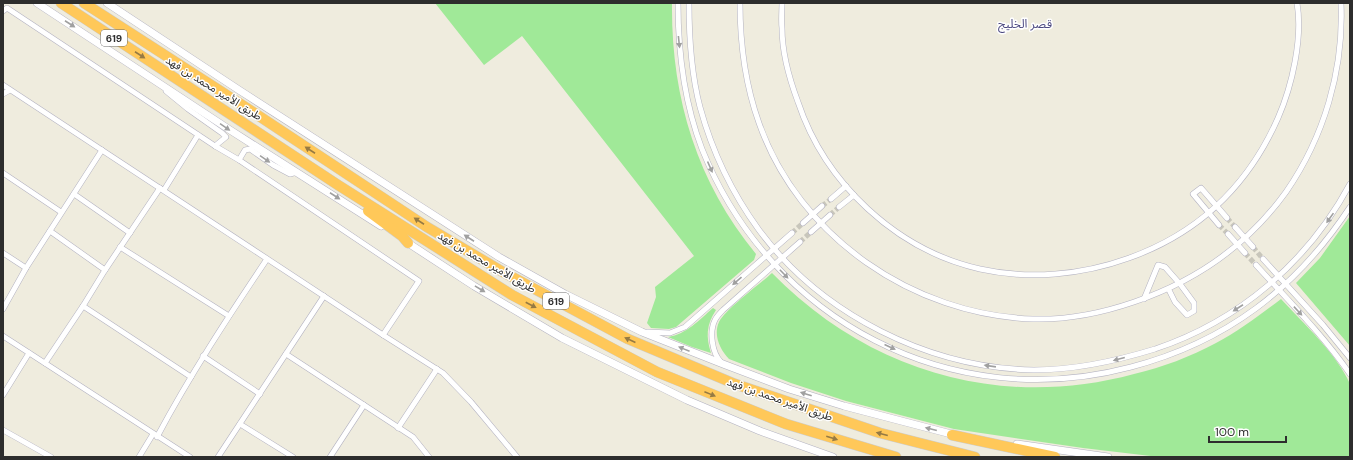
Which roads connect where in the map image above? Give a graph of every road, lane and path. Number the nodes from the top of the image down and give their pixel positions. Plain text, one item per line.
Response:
1 (37, 3) edge
2 (61, 3) edge
3 (84, 3) edge
4 (107, 3) edge
5 (678, 3) edge
6 (689, 3) edge
7 (740, 3) edge
8 (782, 3) edge
9 (1297, 3) edge
10 (1341, 3) edge
11 (3, 10) edge
12 (159, 82) junction
13 (3, 85) edge
14 (10, 90) junction
15 (3, 94) edge
16 (198, 135) junction
17 (215, 146) junction
18 (102, 150) junction
19 (239, 160) junction
20 (297, 172) junction
21 (3, 173) edge
22 (1350, 184) edge
23 (846, 186) junction
24 (162, 189) junction
25 (350, 193) junction
26 (74, 194) junction
27 (854, 195) junction
28 (831, 199) tunnel mouth
29 (822, 206) tunnel mouth
30 (1217, 206) junction
31 (839, 207) tunnel mouth
32 (1350, 207) edge
33 (61, 212) junction
34 (1209, 212) junction
35 (813, 215) junction
36 (830, 215) tunnel mouth
37 (1227, 218) tunnel mouth
38 (803, 223) tunnel mouth
39 (821, 224) junction
40 (1219, 224) tunnel mouth
41 (1235, 227) tunnel mouth
42 (50, 231) junction
43 (811, 232) tunnel mouth
44 (130, 233) junction
45 (792, 233) tunnel mouth
46 (1228, 234) tunnel mouth
47 (1245, 238) junction
48 (800, 242) tunnel mouth
49 (408, 243) junction
50 (1238, 245) junction
51 (120, 247) junction
52 (1252, 247) tunnel mouth
53 (775, 249) junction
54 (3, 253) edge
55 (1245, 254) tunnel mouth
56 (767, 256) junction
57 (783, 257) junction
58 (267, 259) junction
59 (1263, 259) tunnel mouth
60 (775, 264) junction
61 (1256, 265) tunnel mouth
62 (26, 268) junction
63 (105, 270) junction
64 (1279, 276) junction
65 (1272, 283) junction
66 (1180, 284) junction
67 (1286, 284) junction
68 (1169, 290) junction
69 (1279, 291) junction
70 (324, 296) junction
71 (1144, 299) junction
72 (83, 306) junction
73 (3, 309) edge
74 (229, 316) junction
75 (642, 332) junction
76 (3, 336) edge
77 (383, 336) junction
78 (1344, 350) junction
79 (29, 353) junction
80 (286, 354) junction
81 (203, 356) junction
82 (1337, 356) junction
83 (1350, 358) edge
84 (45, 363) junction
85 (723, 364) junction
86 (437, 369) junction
87 (1350, 374) edge
88 (191, 377) junction
89 (260, 394) junction
90 (3, 395) edge
91 (364, 405) junction
92 (240, 424) junction
93 (398, 428) junction
94 (3, 430) edge
95 (952, 434) junction
96 (155, 435) junction
97 (51, 457) edge
98 (139, 457) edge
99 (190, 457) edge
100 (218, 457) edge
101 (293, 457) edge
102 (330, 457) edge
103 (429, 457) edge
104 (517, 457) edge
105 (833, 457) edge
106 (896, 457) edge
107 (975, 457) edge
108 (1055, 457) edge
109 (1108, 457) edge

1 -> 12 main road
2 -> 25 highway, طريق الأمير محمد بن فهد / 619
107 -> 3 highway, طريق الأمير محمد بن فهد / 619
75 -> 4 main road
5 -> 56 street
6 - 53 street
7 - 35 street
8 - 23 street
9 - 30 street
10 - 47 street
11 - 16 street
12 - 17 street
12 -> 20 main road
13 - 14 street
14 - 15 street
14 - 18 street
16 - 17 street
16 - 24 street
17 - 19 street
18 - 24 street
18 - 26 street
19 -> 20 street
19 - 77 street
20 -> 49 main road
21 - 33 street
22 -> 64 street
23 - 27 street
23 - 28 street
24 - 44 street
24 - 58 street
25 - 49 highway
25 -> 106 highway, طريق الأمير محمد بن فهد / 619
26 - 33 street
26 - 44 street
27 - 31 street
27 - 34 street
29 - 35 street
30 - 34 street
30 - 34 street
30 - 37 street
32 - 67 street
33 - 42 street
34 - 40 street
35 - 38 street
35 - 39 street
36 - 39 street
39 - 43 street
39 - 71 street
41 - 47 street
42 - 62 street
42 - 63 street
44 - 51 street
45 - 53 street
46 - 50 street
47 - 50 street
47 - 52 street
48 - 57 street
49 -> 105 main road
50 - 55 street
50 - 66 street
51 - 63 street
51 - 74 street
53 - 56 street
53 - 57 street
54 - 62 street
56 - 60 street
56 -> 75 street
57 - 60 street
65 -> 57 street
58 - 70 street
58 - 74 street
59 - 64 street
60 -> 69 street
60 - 85 street
61 - 65 street
62 - 73 street
63 - 72 street
64 - 65 street
64 - 67 street
65 - 69 street
66 - 68 street
66 - 68 street
66 - 71 street
67 - 69 street
67 - 78 street
68 - 71 street
69 -> 82 street
70 - 77 street
70 - 80 street
72 - 84 street
72 - 88 street
74 - 81 street
85 -> 75 main road
76 - 79 street
77 - 86 street
78 - 82 street
78 - 83 street
79 - 84 street
79 - 90 street
80 - 89 street
80 - 91 street
81 - 88 street
81 - 89 street
82 - 87 street
84 - 96 street
95 -> 85 main road
86 - 93 street
86 - 104 street
88 - 96 street
89 - 92 street
91 - 93 street
91 - 102 street
92 - 100 street
92 - 101 street
93 - 103 street
94 - 97 street
95 - 108 highway
95 - 109 main road
96 - 98 street
96 - 99 street

